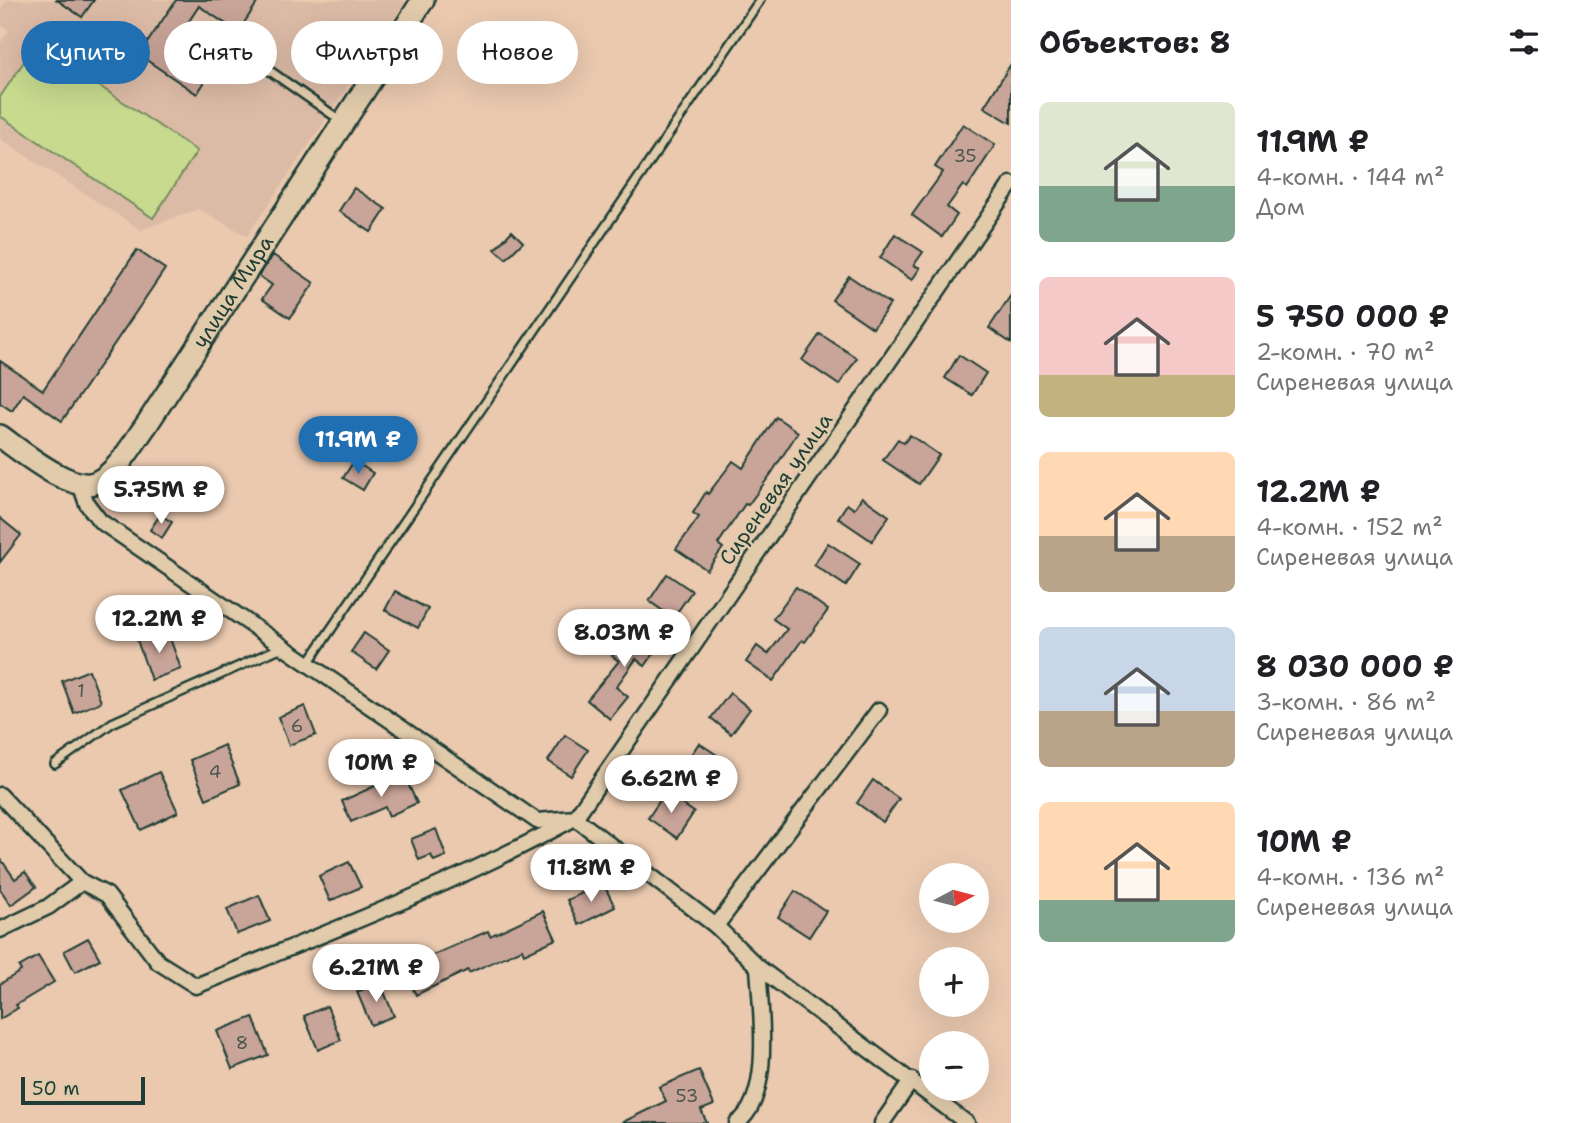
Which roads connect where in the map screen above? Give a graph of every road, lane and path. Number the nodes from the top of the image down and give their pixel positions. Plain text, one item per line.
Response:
1 (760, 0) edge
2 (418, 4) edge
3 (277, 76) edge
4 (344, 122) junction
5 (1011, 184) edge
6 (0, 436) edge
7 (80, 484) junction
8 (282, 647) junction
9 (308, 663) junction
10 (879, 710) dead end
11 (55, 764) dead end
12 (0, 795) edge
13 (575, 818) junction
14 (82, 882) junction
15 (716, 926) junction
16 (0, 930) edge
17 (758, 967) junction
18 (912, 1080) junction
19 (737, 1123) edge
20 (882, 1123) edge
21 (968, 1123) edge

1 - 9 lane
2 - 4 street, улица Мира
3 - 4 lane
4 - 7 street, улица Мира
5 - 13 street, Сиреневая улица
6 - 7 street
7 - 8 street
8 - 9 street
8 - 11 lane
9 - 13 street
10 - 15 street
12 - 14 street
13 - 14 street, Сиреневая улица
13 - 15 street
14 - 16 street
15 - 17 street
17 - 18 street
17 - 19 street
18 - 20 street
18 - 21 street

